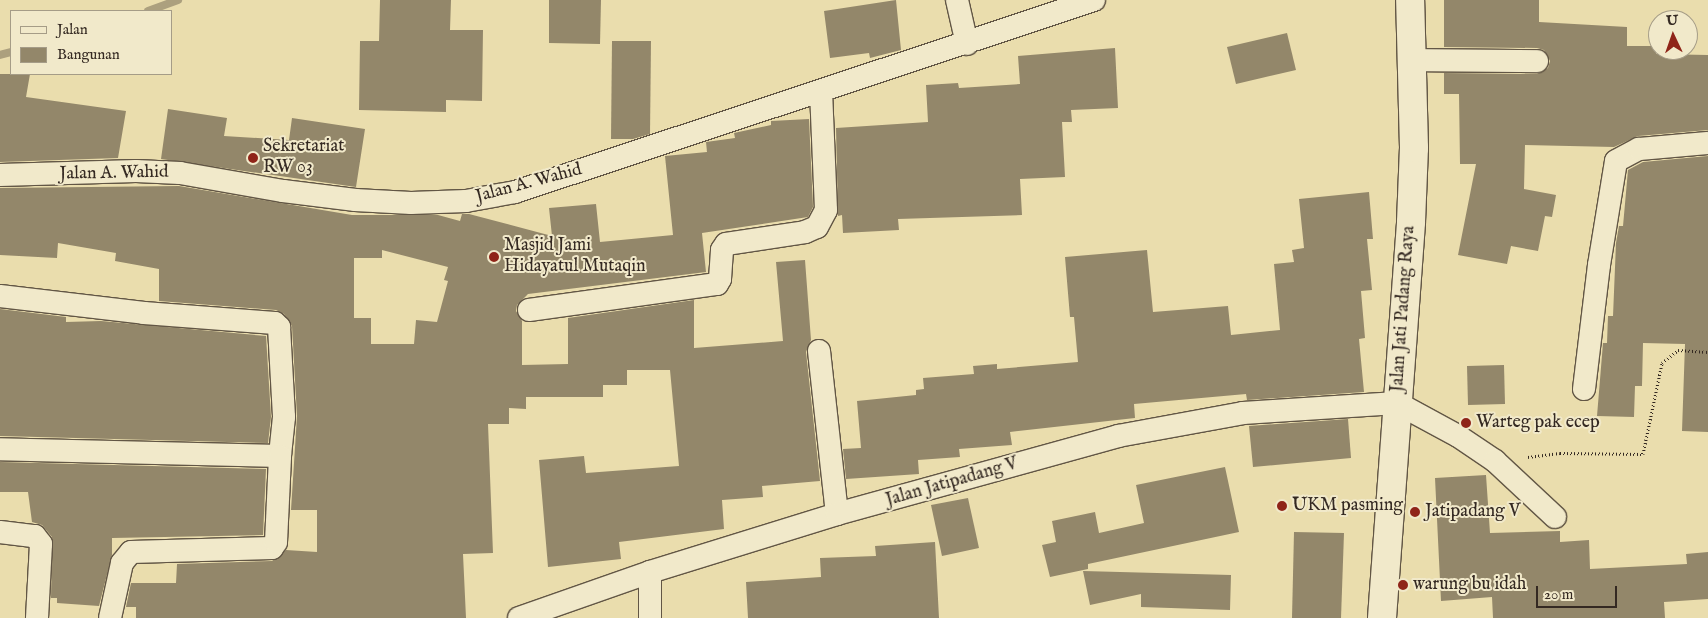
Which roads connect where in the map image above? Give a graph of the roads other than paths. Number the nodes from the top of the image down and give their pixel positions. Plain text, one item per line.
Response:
1 (957, 0) edge
2 (1094, 0) edge
3 (1410, 0) edge
4 (967, 44) junction
5 (1412, 60) junction
6 (1537, 61) dead end
7 (821, 91) junction
8 (1708, 143) edge
9 (0, 176) edge
10 (0, 296) edge
11 (529, 310) dead end
12 (818, 351) dead end
13 (1584, 389) dead end
14 (1397, 403) junction
15 (0, 449) edge
16 (280, 456) junction
17 (838, 514) junction
18 (1555, 517) dead end
19 (0, 532) edge
20 (650, 572) junction
21 (36, 618) edge
22 (110, 618) edge
23 (519, 618) edge
24 (650, 618) edge
25 (1382, 618) edge

1 - 4 street
2 - 4 street, Jalan A. Wahid
3 - 5 street, Jalan Jati Padang Raya
4 - 7 street, Jalan A. Wahid
5 - 6 street
5 - 14 street, Jalan Jati Padang Raya
7 - 9 street, Jalan A. Wahid
7 - 11 street
8 - 13 street
10 - 16 street
12 - 17 street
14 - 17 street, Jalan Jatipadang V
14 - 18 street
14 - 25 street, Jalan Jati Padang Raya
15 - 16 street
16 - 22 street
17 - 20 street, Jalan Jatipadang V
19 - 21 street
20 - 23 street, Jalan Jatipadang V
20 - 24 street

